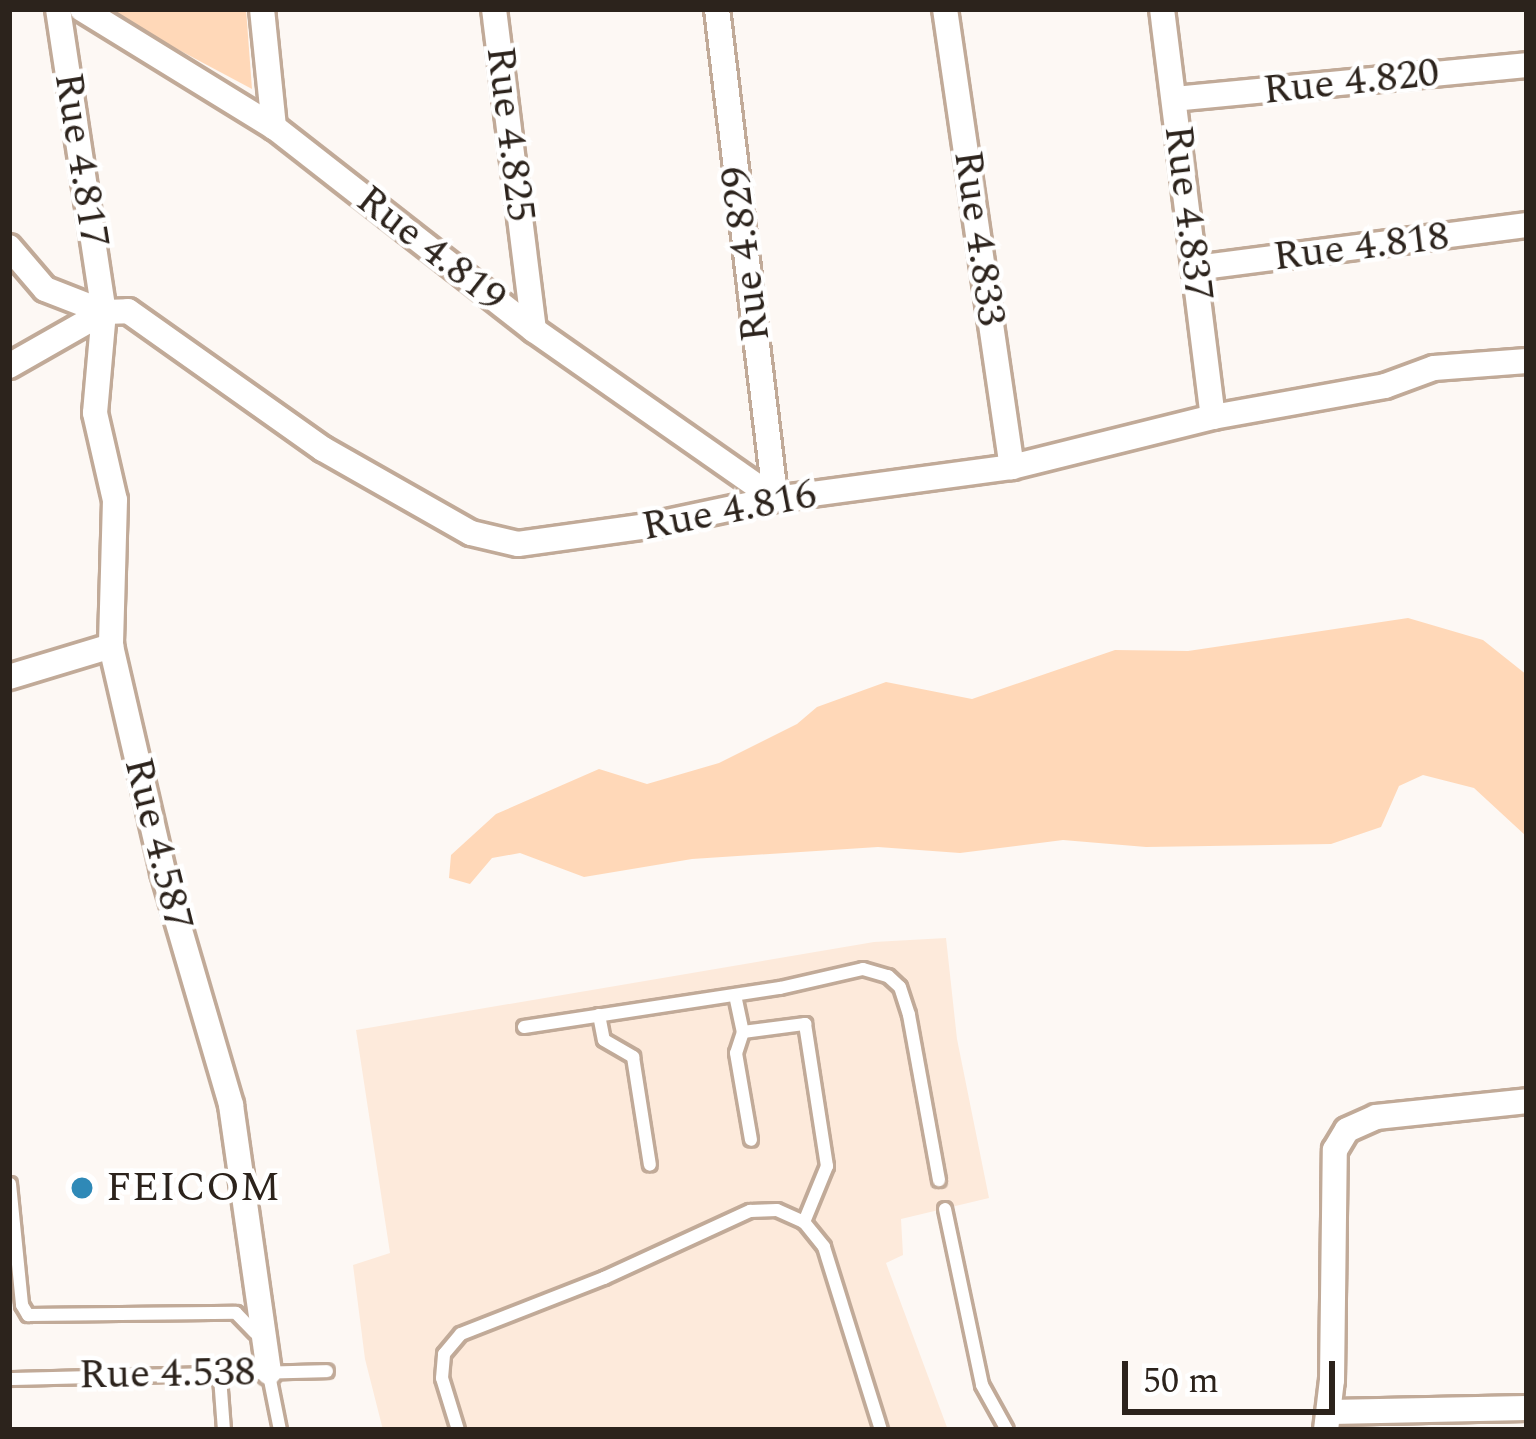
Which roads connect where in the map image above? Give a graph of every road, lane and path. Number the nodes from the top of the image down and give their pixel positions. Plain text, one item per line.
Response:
1 (58, 9) edge
2 (82, 9) edge
3 (262, 9) edge
4 (494, 9) edge
5 (717, 9) edge
6 (945, 9) edge
7 (1162, 9) edge
8 (1527, 64) edge
9 (1174, 99) junction
10 (274, 127) junction
11 (1527, 225) edge
12 (9, 248) edge
13 (1196, 268) junction
14 (104, 312) junction
15 (534, 330) junction
16 (1527, 362) edge
17 (9, 366) edge
18 (1213, 417) junction
19 (1012, 467) junction
20 (775, 499) junction
21 (111, 646) junction
22 (9, 677) edge
23 (735, 995) junction
24 (599, 1015) junction
25 (524, 1027) dead end
26 (742, 1032) junction
27 (1527, 1101) edge
28 (751, 1140) dead end
29 (650, 1165) dead end
30 (939, 1180) dead end
31 (10, 1184) edge
32 (945, 1209) dead end
33 (804, 1222) junction
34 (14, 1281) edge
35 (326, 1371) dead end
36 (269, 1372) junction
37 (220, 1377) junction
38 (9, 1379) edge
39 (1527, 1408) edge
40 (1328, 1421) edge
41 (224, 1430) edge
42 (280, 1430) edge
43 (458, 1430) edge
44 (881, 1430) edge
45 (1007, 1430) edge

1 - 14 street, Rue 4.817
2 - 10 street, Rue 4.819
3 - 10 street
4 - 15 street, Rue 4.825
5 - 20 street, Rue 4.829
6 - 19 street, Rue 4.833
7 - 9 street, Rue 4.837
8 - 9 street, Rue 4.820
9 - 13 street, Rue 4.837
10 - 15 street, Rue 4.819
11 - 13 street, Rue 4.818
12 - 14 street, Rue 4.816
13 - 18 street, Rue 4.837
14 - 17 street
14 - 20 street, Rue 4.816
14 - 21 street, Rue 4.587
15 - 20 street, Rue 4.819
16 - 18 street, Rue 4.816
18 - 19 street, Rue 4.816
19 - 20 street, Rue 4.816
21 - 22 street
21 - 36 street, Rue 4.587
23 - 24 lane
23 - 26 lane
23 - 30 lane
24 - 25 lane
24 - 29 lane
26 - 28 lane
26 - 33 lane
27 - 40 street
31 - 34 lane
32 - 45 lane
33 - 43 lane
33 - 44 lane
34 - 36 lane
35 - 36 lane, Rue 4.538
36 - 37 lane, Rue 4.538
36 - 42 lane
37 - 38 lane, Rue 4.538
37 - 41 lane
39 - 40 street

